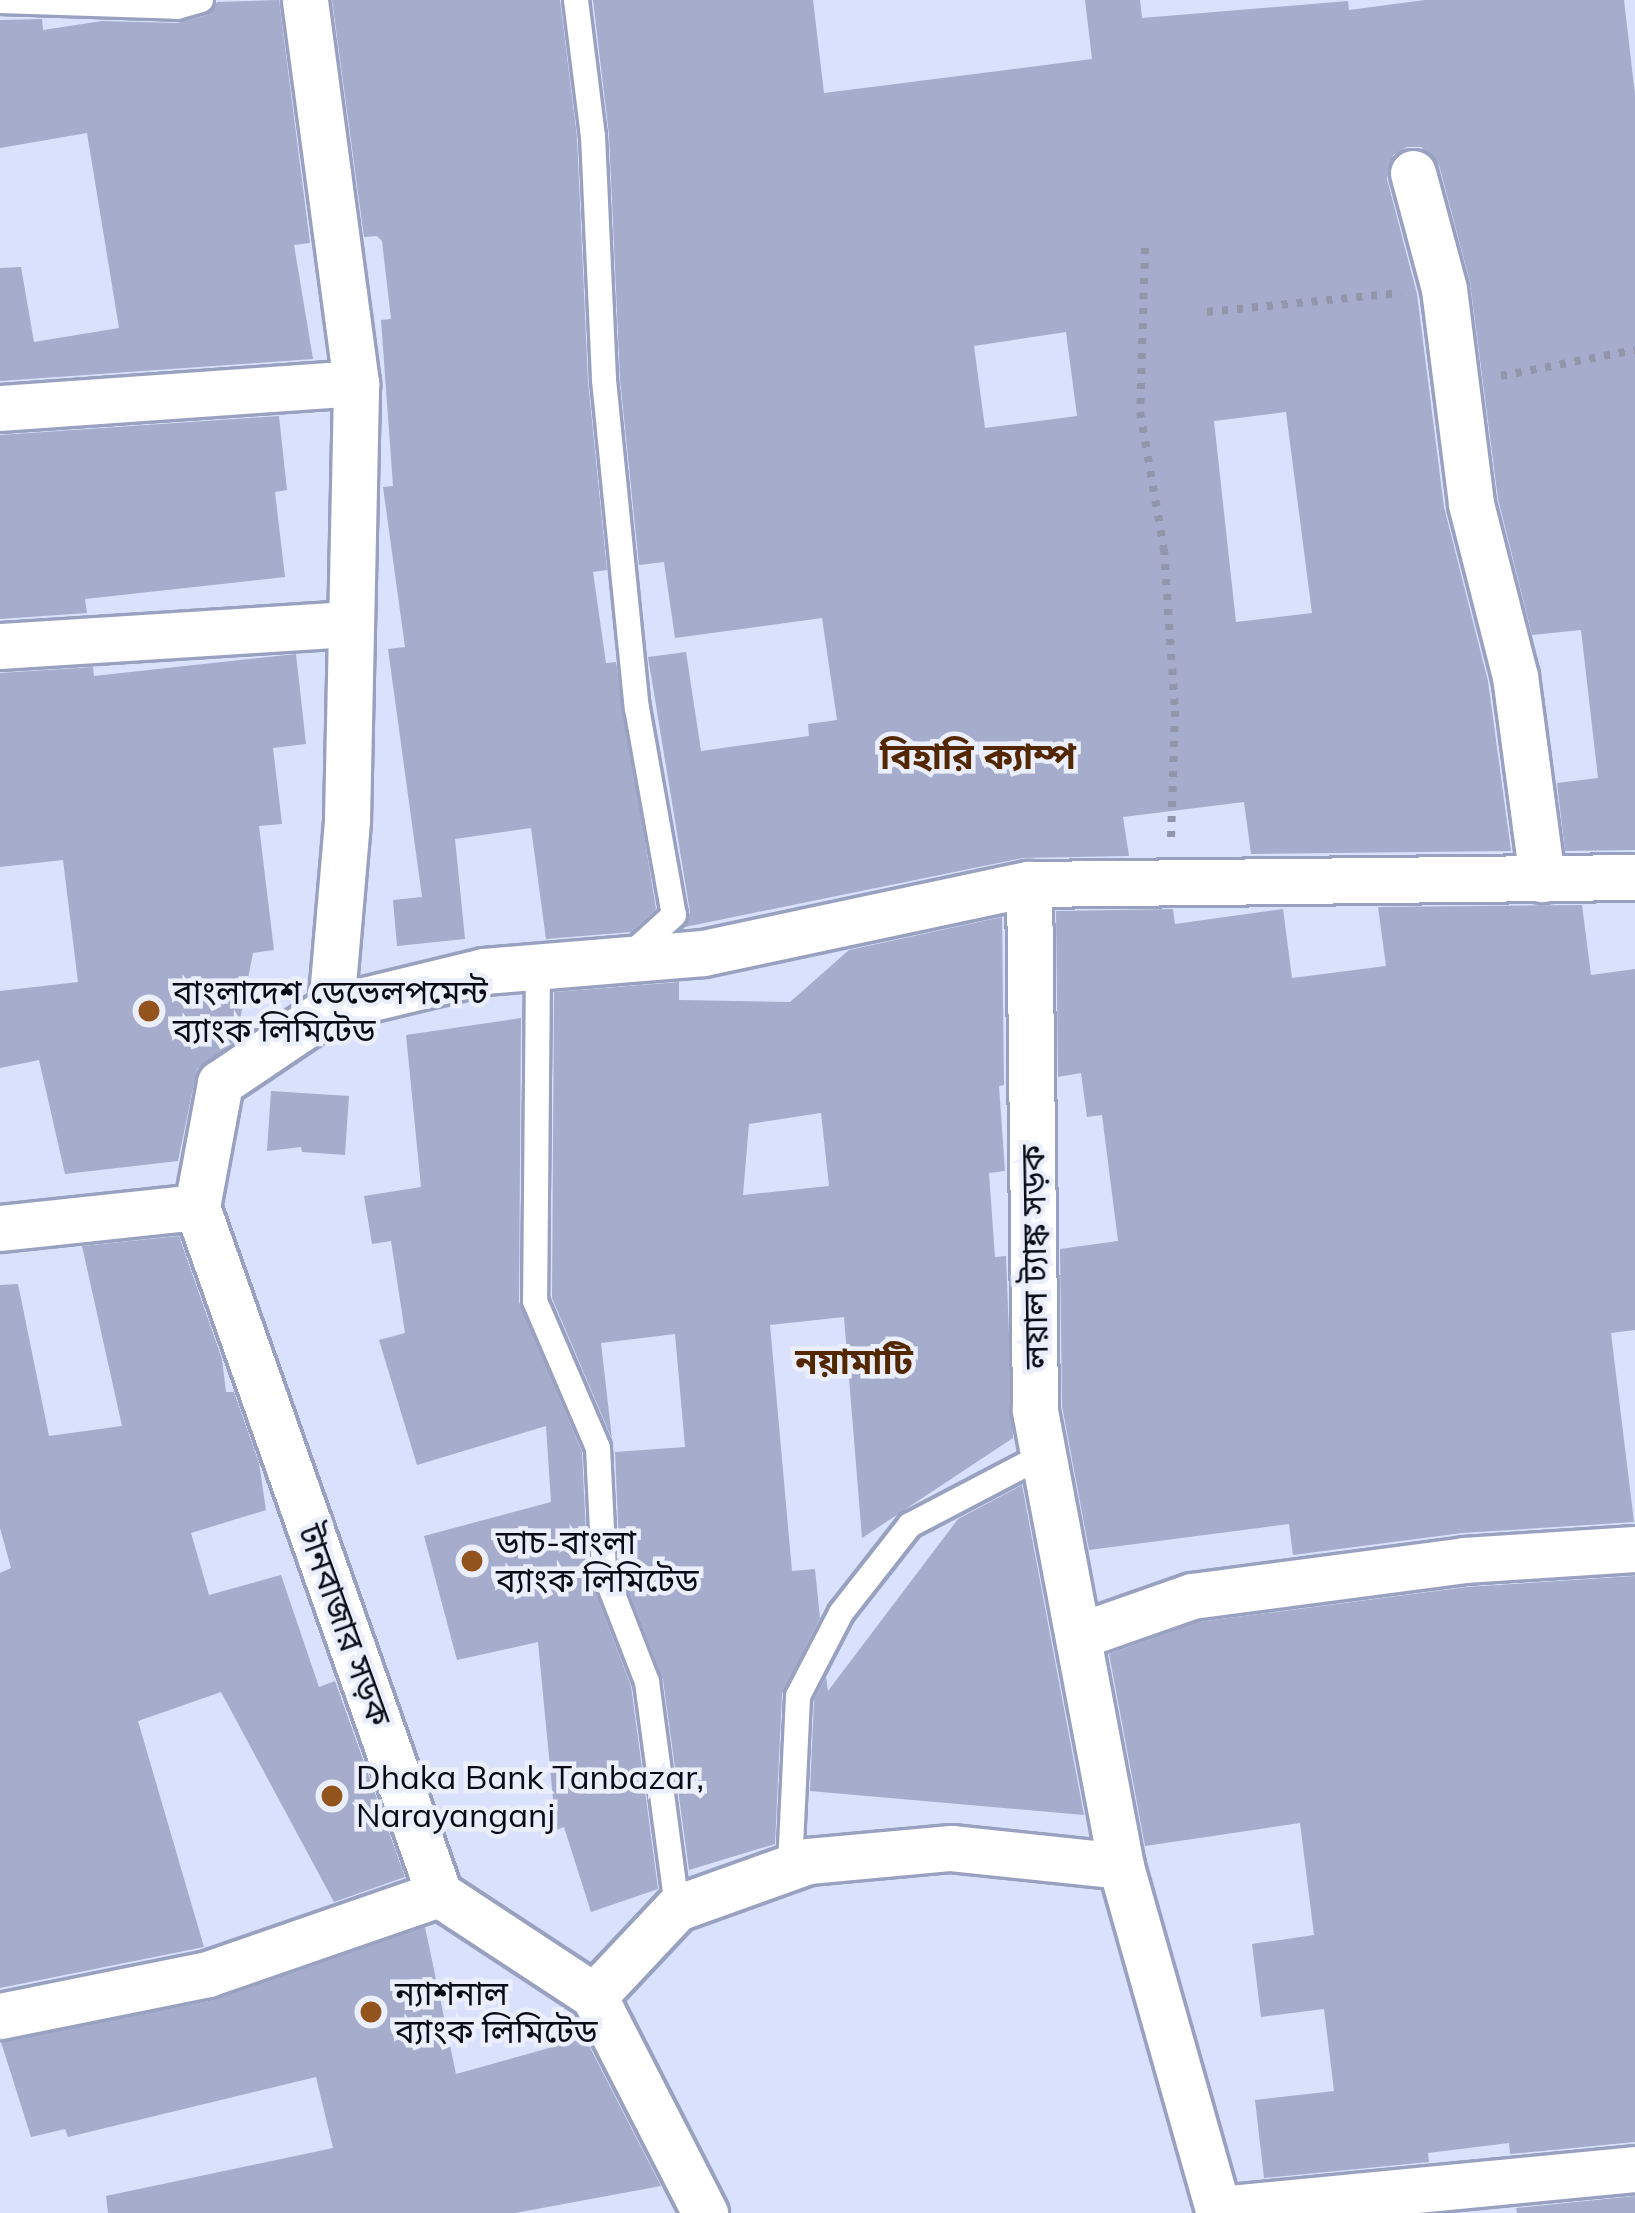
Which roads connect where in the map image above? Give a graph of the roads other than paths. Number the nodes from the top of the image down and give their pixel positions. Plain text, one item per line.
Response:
1 (201, 0) edge
2 (304, 0) edge
3 (576, 0) edge
4 (0, 1) edge
5 (1413, 173) dead end
6 (356, 383) junction
7 (0, 408) edge
8 (350, 624) junction
9 (0, 646) edge
10 (1635, 877) edge
11 (1542, 879) junction
12 (1029, 884) junction
13 (625, 959) junction
14 (538, 967) junction
15 (331, 1008) junction
16 (197, 1207) junction
17 (0, 1228) edge
18 (1044, 1455) junction
19 (1635, 1549) edge
20 (1078, 1636) junction
21 (790, 1867) junction
22 (1121, 1867) junction
23 (439, 1894) junction
24 (677, 1908) junction
25 (594, 1996) junction
26 (0, 2016) edge
27 (1635, 2169) edge
28 (1219, 2211) edge
29 (705, 2213) edge

1 - 4 lane
2 - 6 street
3 - 13 lane
5 - 11 street
6 - 7 street
6 - 8 street
8 - 9 street
8 - 15 street
10 - 11 street
11 - 12 street
12 - 13 street
12 - 18 street, লয়াল ট্যাঙ্ক সড়ক
13 - 14 street
14 - 15 street
14 - 24 lane
15 - 16 street
16 - 17 street
16 - 23 street, টানবাজার সড়ক
18 - 20 street, লয়াল ট্যাঙ্ক সড়ক
18 - 21 lane
19 - 20 street
20 - 22 street, লয়াল ট্যাঙ্ক সড়ক
21 - 22 street
21 - 24 street
22 - 28 street, লয়াল ট্যাঙ্ক সড়ক
23 - 25 street
23 - 26 street
24 - 25 street
25 - 29 street
27 - 28 street

